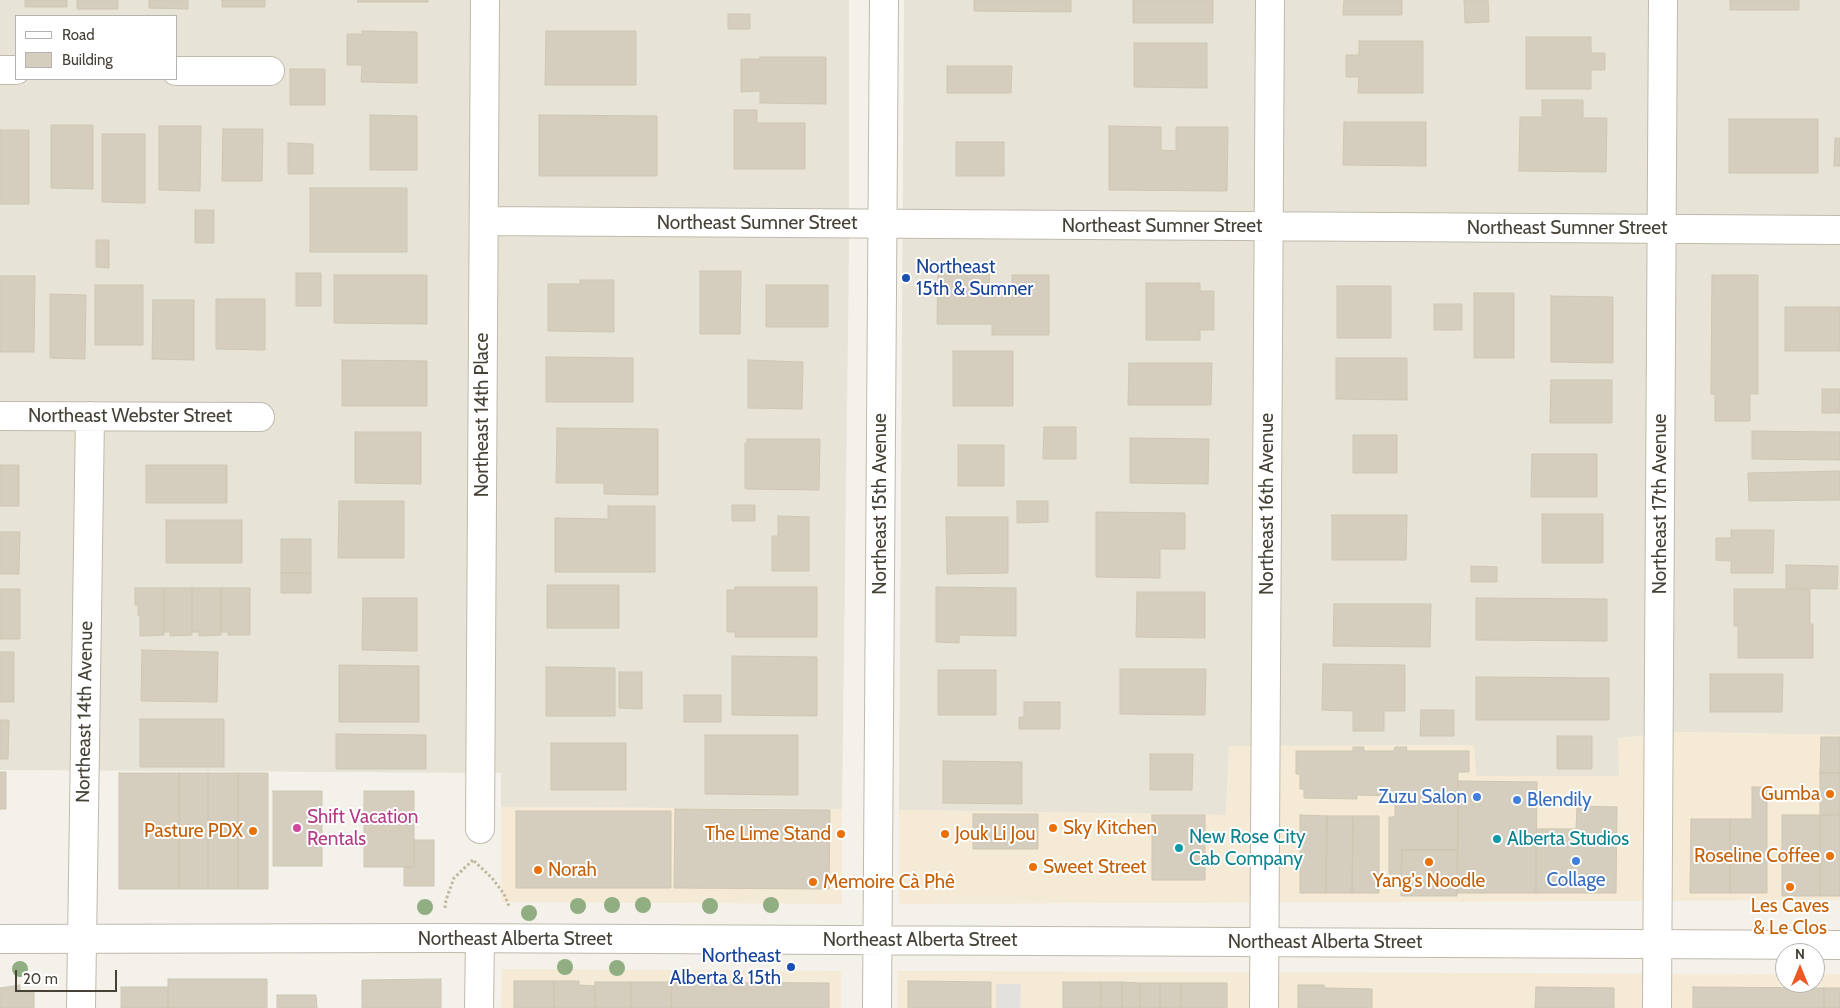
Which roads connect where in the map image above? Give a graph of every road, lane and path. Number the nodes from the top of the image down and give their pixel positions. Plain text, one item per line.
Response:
1 (485, 0) edge
2 (884, 0) edge
3 (1270, 0) edge
4 (1663, 0) edge
5 (0, 70) edge
6 (15, 70) edge
7 (178, 71) edge
8 (270, 71) dead end
9 (484, 221) junction
10 (882, 224) junction
11 (1269, 226) junction
12 (1662, 228) junction
13 (1840, 230) edge
14 (0, 416) edge
15 (90, 416) junction
16 (260, 416) dead end
17 (480, 829) dead end
18 (442, 938) junction
19 (480, 938) junction
20 (514, 938) junction
21 (0, 940) edge
22 (82, 940) junction
23 (878, 940) junction
24 (1264, 942) junction
25 (1657, 944) junction
26 (1840, 945) edge
27 (81, 1008) edge
28 (479, 1008) edge
29 (877, 1008) edge
30 (1264, 1008) edge
31 (1656, 1008) edge

1 - 9 street, Northeast 14th Place
2 - 10 street, Northeast 15th Avenue
3 - 11 street, Northeast 16th Avenue
4 - 12 street, Northeast 17th Avenue
5 - 6 street
7 - 8 street
9 - 10 street, Northeast Sumner Street
9 - 17 street, Northeast 14th Place
10 - 11 street, Northeast Sumner Street
10 - 23 street, Northeast 15th Avenue
11 - 12 street, Northeast Sumner Street
11 - 24 street, Northeast 16th Avenue
12 - 13 street, Northeast Sumner Street
12 - 25 street, Northeast 17th Avenue
14 - 15 street, Northeast Webster Street
15 - 16 street, Northeast Webster Street
15 - 22 street, Northeast 14th Avenue
18 - 19 street, Northeast Alberta Street
18 - 20 path
18 - 22 street, Northeast Alberta Street
19 - 20 street, Northeast Alberta Street
19 - 28 street
20 - 23 street, Northeast Alberta Street
21 - 22 street, Northeast Alberta Street
22 - 27 street, Northeast 14th Avenue
23 - 24 street, Northeast Alberta Street
23 - 29 street, Northeast 15th Avenue
24 - 25 street, Northeast Alberta Street
24 - 30 street, Northeast 16th Avenue
25 - 26 street, Northeast Alberta Street
25 - 31 street, Northeast 17th Avenue

